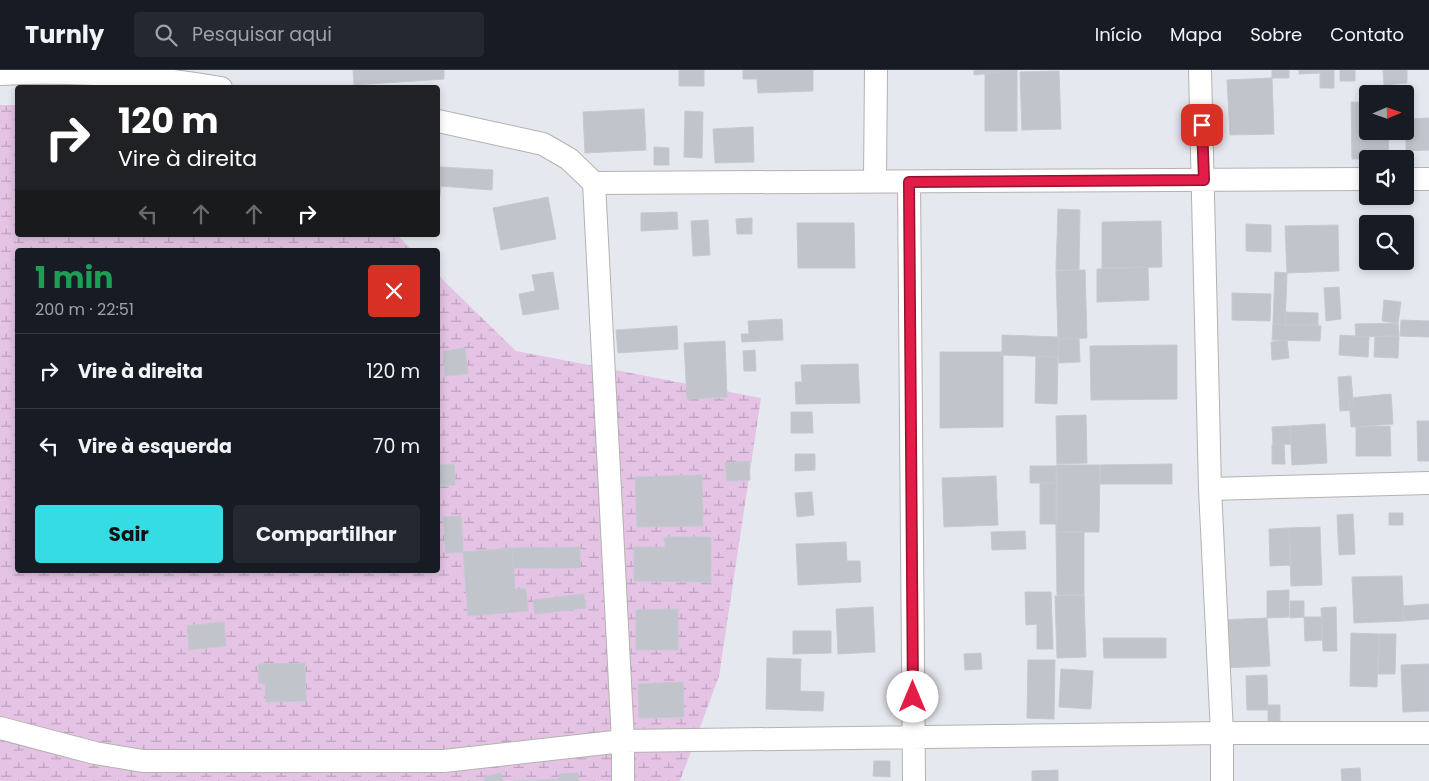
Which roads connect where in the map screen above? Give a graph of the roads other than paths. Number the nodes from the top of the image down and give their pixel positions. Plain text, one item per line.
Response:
1 (876, 70) edge
2 (1200, 70) edge
3 (0, 74) edge
4 (204, 85) edge
5 (440, 121) edge
6 (1359, 179) edge
7 (1414, 179) edge
8 (1429, 179) edge
9 (1204, 180) junction
10 (875, 181) junction
11 (909, 182) junction
12 (594, 184) junction
13 (1429, 483) edge
14 (1210, 489) junction
15 (0, 728) edge
16 (1222, 733) junction
17 (1429, 733) edge
18 (913, 737) junction
19 (624, 741) junction
20 (360, 771) edge
21 (623, 781) edge
22 (914, 781) edge
23 (1222, 781) edge

1 - 10 street
2 - 9 street
3 - 4 street
5 - 12 street
6 - 9 street
7 - 8 street
9 - 11 street
9 - 14 street
10 - 11 street
10 - 12 street
11 - 18 street
12 - 19 street
13 - 14 street
14 - 16 street
15 - 20 street
16 - 17 street
16 - 18 street
16 - 23 street
18 - 19 street
18 - 22 street
19 - 20 street
19 - 21 street

